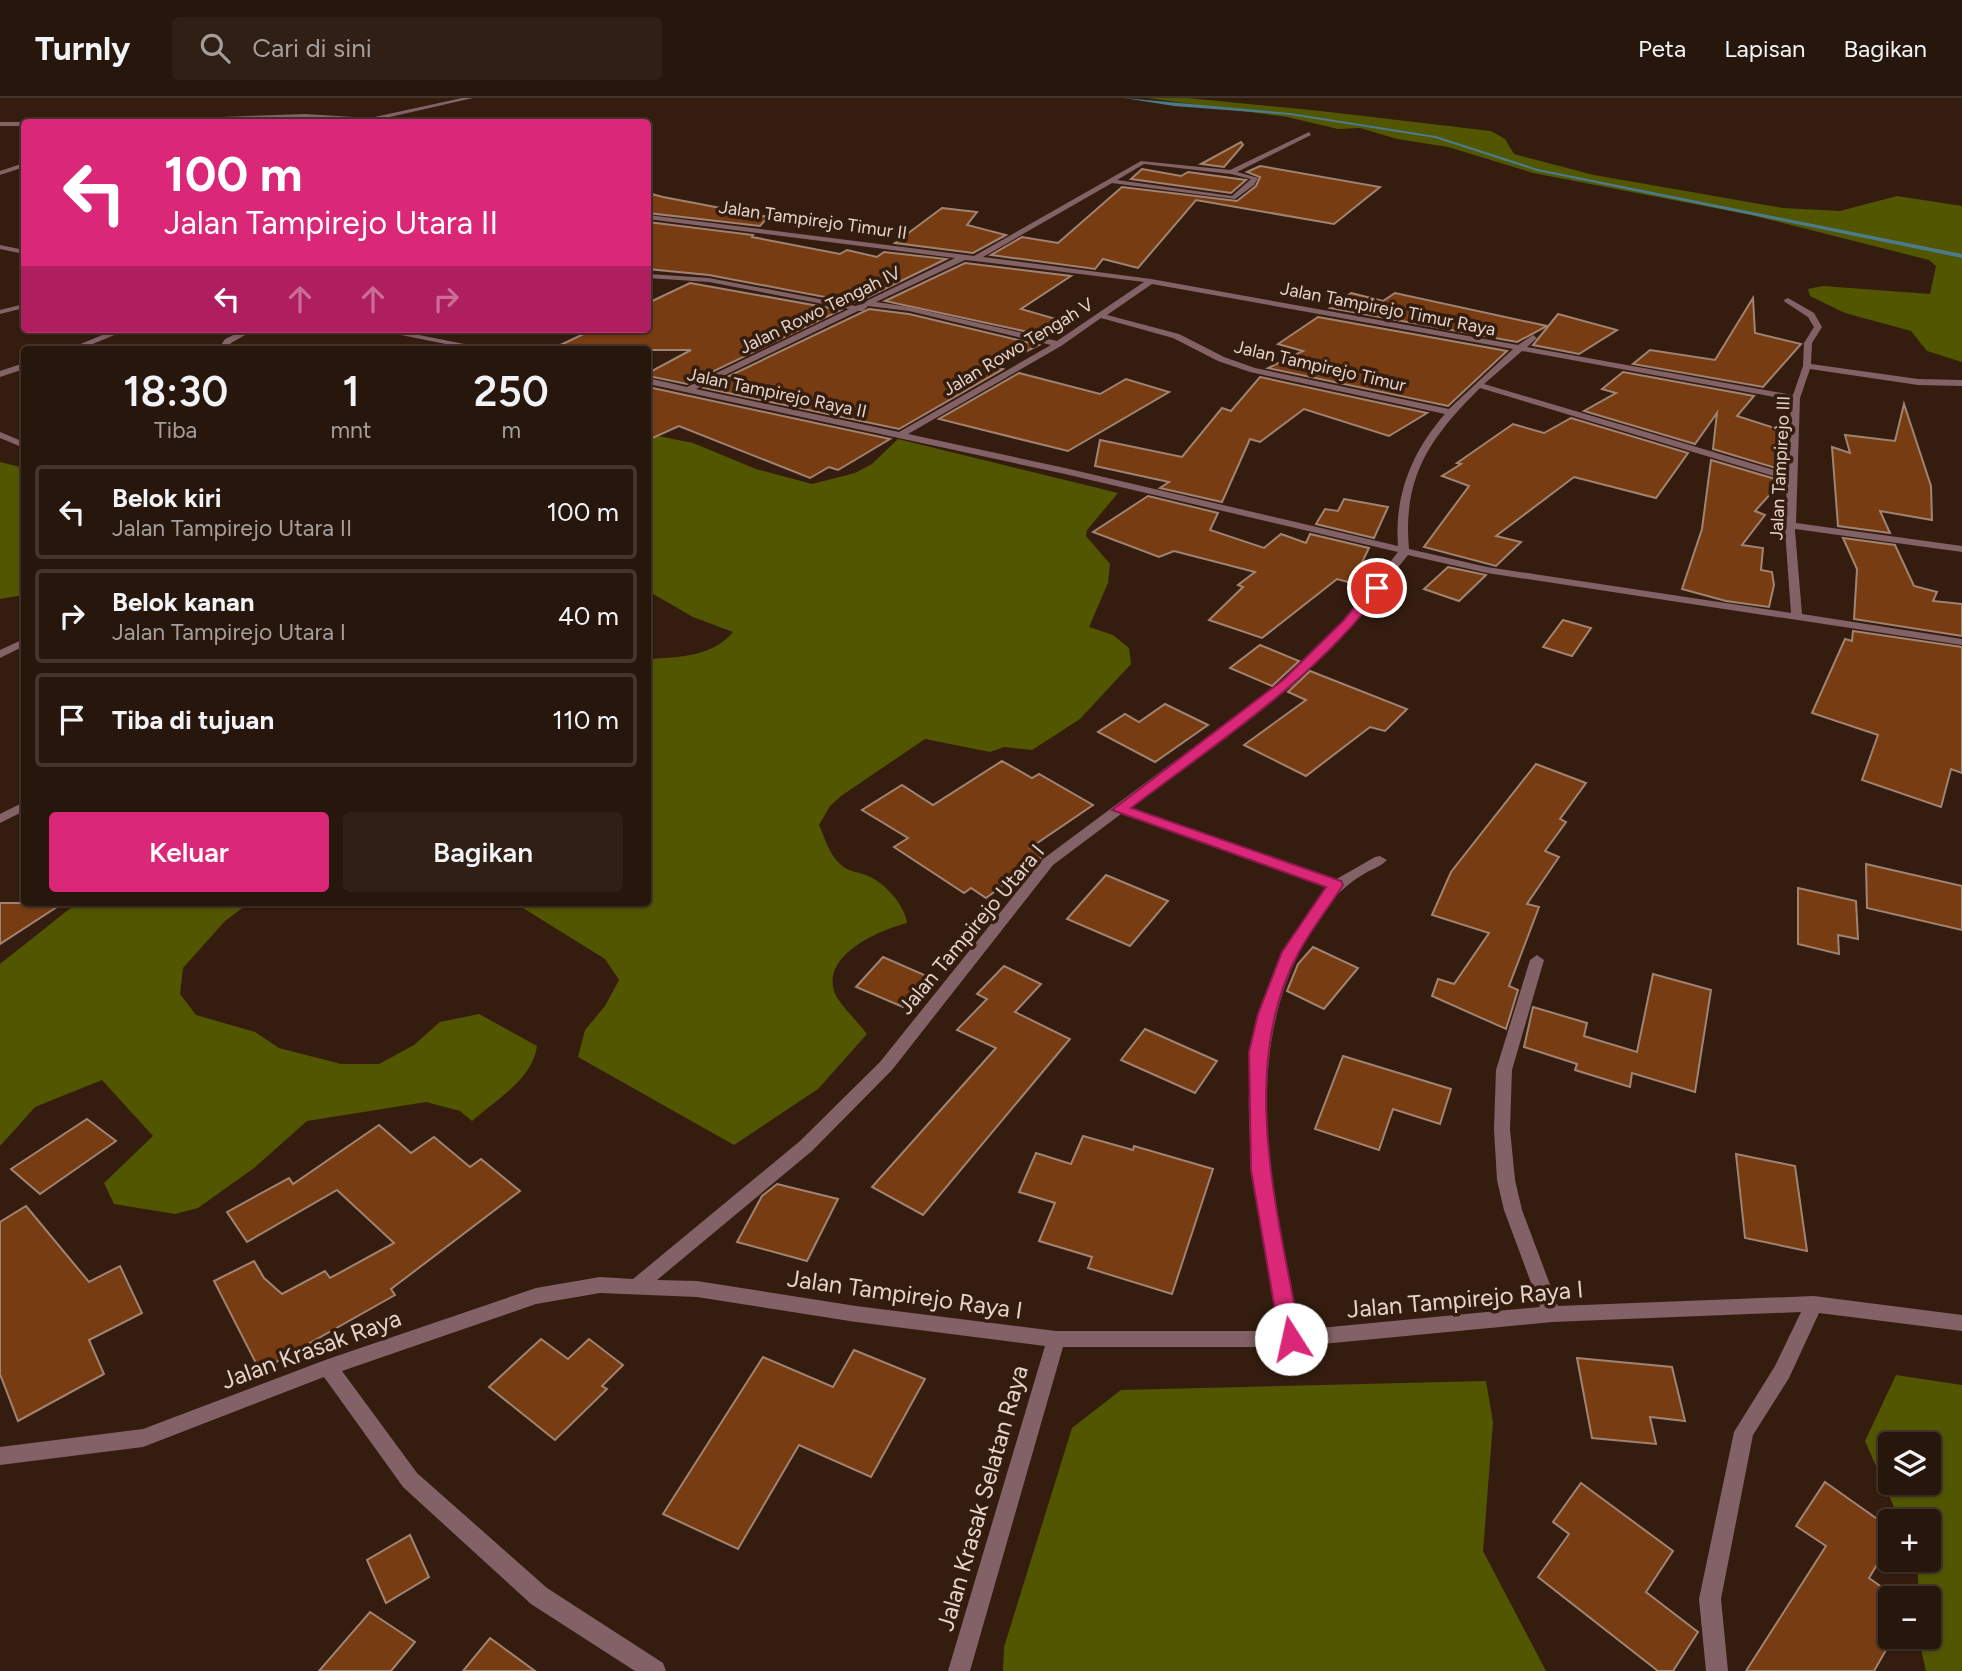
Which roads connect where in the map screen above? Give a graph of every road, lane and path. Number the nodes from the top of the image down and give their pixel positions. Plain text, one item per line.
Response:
1 (470, 98) edge
2 (225, 119) edge
3 (359, 119) edge
4 (375, 119) edge
5 (0, 124) edge
6 (21, 124) edge
7 (1309, 134) dead end
8 (21, 166) edge
9 (1231, 172) junction
10 (0, 173) edge
11 (1113, 181) junction
12 (651, 217) edge
13 (0, 247) edge
14 (21, 251) edge
15 (964, 257) junction
16 (975, 259) junction
17 (651, 276) edge
18 (1151, 281) junction
19 (1788, 300) dead end
20 (870, 304) junction
21 (21, 307) edge
22 (860, 309) junction
23 (0, 312) edge
24 (1102, 316) junction
25 (115, 333) edge
26 (244, 333) edge
27 (397, 333) edge
28 (1533, 338) dead end
29 (1058, 344) junction
30 (80, 346) edge
31 (224, 346) edge
32 (468, 346) edge
33 (1517, 350) junction
34 (1807, 366) junction
35 (21, 367) edge
36 (0, 374) edge
37 (651, 382) edge
38 (1962, 383) edge
39 (1481, 386) junction
40 (689, 389) junction
41 (1796, 398) junction
42 (1453, 413) junction
43 (0, 435) edge
44 (899, 436) junction
45 (21, 444) edge
46 (1793, 479) junction
47 (1791, 525) junction
48 (1962, 549) edge
49 (1404, 552) junction
50 (1797, 616) junction
51 (1962, 642) edge
52 (21, 644) edge
53 (0, 655) edge
54 (21, 808) edge
55 (1119, 810) junction
56 (0, 819) edge
57 (1380, 860) dead end
58 (1335, 885) junction
59 (1537, 960) dead end
60 (638, 1285) junction
61 (1814, 1304) junction
62 (1552, 1314) junction
63 (1962, 1323) edge
64 (1056, 1339) junction
65 (1291, 1339) junction
66 (328, 1367) junction
67 (0, 1456) edge
68 (655, 1671) edge
69 (959, 1671) edge
70 (1717, 1671) edge

1 - 4 street
2 - 3 street
5 - 6 street
7 - 9 street
8 - 10 street
9 - 11 street
9 - 11 street
11 - 16 street
12 - 15 street, Jalan Tampirejo Timur II
13 - 14 street
15 - 16 street, Jalan Tampirejo Timur II
15 - 20 street, Jalan Rowo Tengah IV
16 - 18 street, Jalan Tampirejo Timur Raya
17 - 22 street
18 - 24 street, Jalan Rowo Tengah V
18 - 33 street, Jalan Tampirejo Timur Raya
19 - 34 street, Jalan Tampirejo III
20 - 22 street, Jalan Rowo Tengah IV
20 - 29 street
21 - 23 street
22 - 40 street, Jalan Rowo Tengah IV
24 - 29 street, Jalan Rowo Tengah V
24 - 42 street, Jalan Tampirejo Timur
25 - 30 street
26 - 31 street
27 - 32 street
28 - 33 street
29 - 44 street, Jalan Rowo Tengah V
33 - 39 street
33 - 41 street, Jalan Tampirejo Timur Raya
34 - 38 street
34 - 41 street, Jalan Tampirejo III
35 - 36 street
37 - 40 street, Jalan Tampirejo Raya II
39 - 42 street
39 - 46 street
40 - 44 street, Jalan Tampirejo Raya II
41 - 46 street, Jalan Tampirejo III
42 - 49 street
43 - 45 street
44 - 49 street, Jalan Tampirejo Raya II
46 - 47 street, Jalan Tampirejo III
47 - 48 street
47 - 50 street, Jalan Tampirejo III
49 - 50 street, Jalan Tampirejo Raya II
49 - 55 street, Jalan Tampirejo Utara I
50 - 51 street, Jalan Tampirejo Raya II
52 - 53 street
54 - 56 street
55 - 58 street
55 - 60 street, Jalan Tampirejo Utara I
57 - 58 street
58 - 65 street
59 - 62 street
60 - 64 street, Jalan Tampirejo Raya I
60 - 66 street, Jalan Krasak Raya
61 - 62 street, Jalan Tampirejo Raya I
61 - 63 street, Jalan Tampirejo Raya I
61 - 70 street
62 - 65 street, Jalan Tampirejo Raya I
64 - 65 street, Jalan Tampirejo Raya I
64 - 69 street, Jalan Krasak Selatan Raya
66 - 67 street, Jalan Krasak Raya
66 - 68 street

